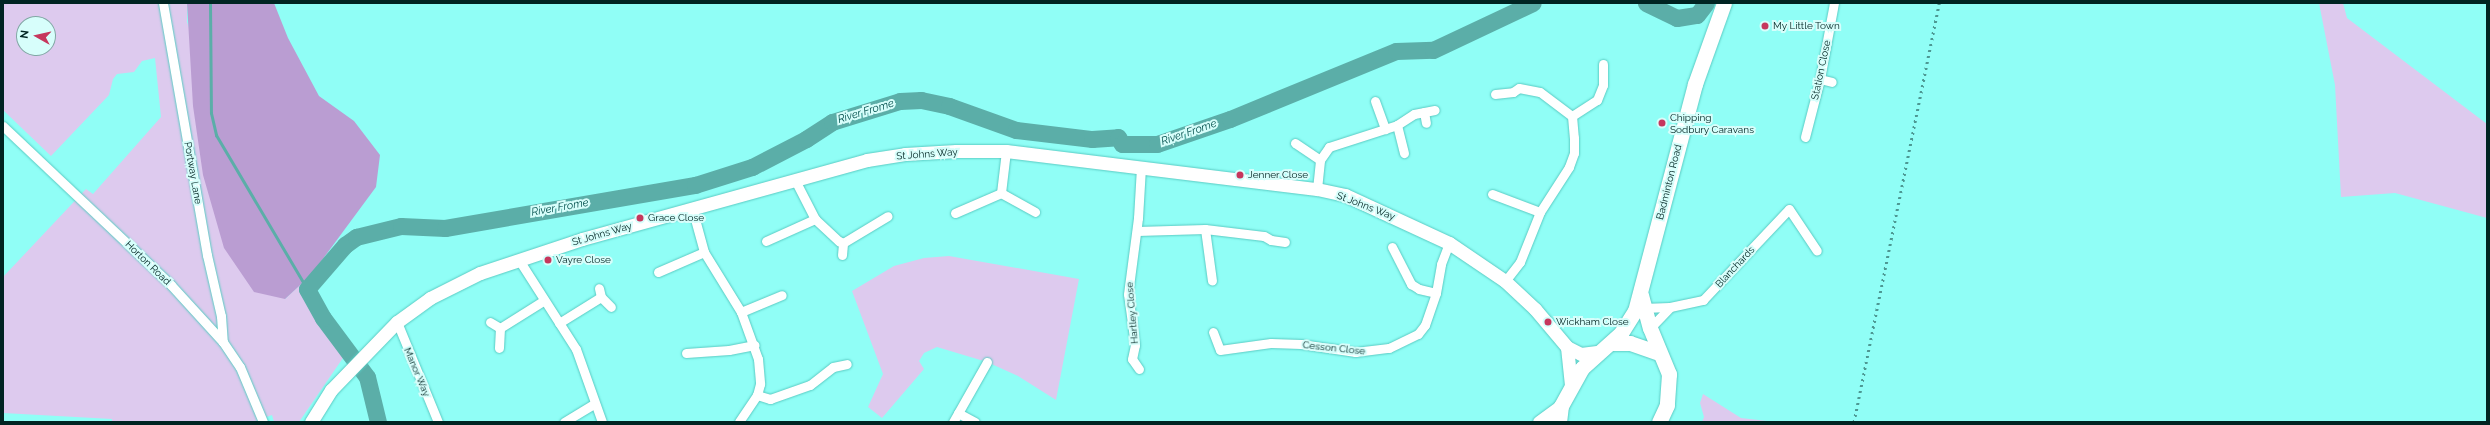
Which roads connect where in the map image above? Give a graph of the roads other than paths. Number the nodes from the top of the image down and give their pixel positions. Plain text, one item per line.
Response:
1 (163, 3) edge
2 (1724, 3) edge
3 (1834, 3) edge
4 (1603, 64) dead end
5 (1820, 79) junction
6 (1832, 82) dead end
7 (1495, 94) dead end
8 (1375, 101) dead end
9 (1435, 110) dead end
10 (1424, 112) junction
11 (1572, 116) junction
12 (1426, 123) dead end
13 (1397, 125) junction
14 (3, 126) edge
15 (1385, 129) junction
16 (1805, 137) dead end
17 (1295, 143) dead end
18 (1006, 151) junction
19 (1404, 153) dead end
20 (1320, 160) junction
21 (1141, 167) junction
22 (795, 180) junction
23 (1316, 189) junction
24 (1001, 193) junction
25 (1492, 194) dead end
26 (692, 208) junction
27 (1035, 212) dead end
28 (1540, 212) junction
29 (955, 213) dead end
30 (888, 216) dead end
31 (815, 219) junction
32 (1205, 229) junction
33 (1137, 230) junction
34 (766, 242) dead end
35 (1285, 242) dead end
36 (843, 243) junction
37 (1449, 243) junction
38 (1392, 247) dead end
39 (1817, 251) dead end
40 (704, 252) junction
41 (842, 255) dead end
42 (519, 260) junction
43 (658, 272) dead end
44 (1212, 281) dead end
45 (1505, 281) junction
46 (1436, 292) junction
47 (782, 295) dead end
48 (543, 301) junction
49 (1640, 304) junction
50 (611, 307) dead end
51 (1670, 307) junction
52 (741, 312) junction
53 (396, 322) junction
54 (490, 322) dead end
55 (559, 323) junction
56 (500, 328) junction
57 (1650, 328) junction
58 (1213, 332) dead end
59 (223, 342) junction
60 (1610, 343) junction
61 (755, 345) junction
62 (1567, 347) junction
63 (499, 348) dead end
64 (1597, 352) junction
65 (1659, 352) junction
66 (686, 353) dead end
67 (987, 362) dead end
68 (847, 364) dead end
69 (1138, 369) dead end
70 (1571, 386) junction
71 (757, 395) junction
72 (594, 404) junction
73 (1561, 406) junction
74 (958, 412) junction
75 (263, 422) edge
76 (311, 422) edge
77 (438, 422) edge
78 (564, 422) edge
79 (602, 422) edge
80 (739, 422) edge
81 (953, 422) edge
82 (975, 422) edge
83 (1539, 422) edge
84 (1559, 422) edge
85 (1659, 422) edge

1 - 59 street, Portway Lane
2 - 49 main road, Badminton Road
3 - 5 street, Station Close
4 - 11 street
5 - 6 street
5 - 16 street, Station Close
7 - 11 street
8 - 15 street
9 - 10 street
10 - 12 street
10 - 13 street
11 - 28 street
13 - 15 street
13 - 19 street
14 - 59 street, Horton Road
15 - 20 street
17 - 20 street
18 - 21 street, St Johns Way
18 - 22 street, St Johns Way
18 - 24 street
20 - 23 street
21 - 23 street, St Johns Way
21 - 33 street, Hartley Close
22 - 26 street, St Johns Way
22 - 31 street
23 - 37 street, St Johns Way
24 - 27 street
24 - 29 street
25 - 28 street
26 - 40 street
26 - 42 street, St Johns Way
28 - 45 street
30 - 36 street
31 - 34 street
31 - 36 street
32 - 33 street
32 - 35 street
32 - 44 street
33 - 69 street, Hartley Close
36 - 41 street
37 - 45 street, St Johns Way
37 - 46 street, Cesson Close
38 - 46 street
39 - 51 street, Blanchards
40 - 43 street
40 - 52 street
42 - 48 street
42 - 53 street, St Johns Way
45 - 62 street, St Johns Way
46 - 58 street, Cesson Close
47 - 52 street
48 - 55 street
48 - 56 street
49 - 51 street, Blanchards
49 - 57 main road
49 - 60 main road, Badminton Road
50 - 55 street
51 - 57 street
52 - 61 street
53 - 76 street, St Johns Way
53 - 77 street, Manor Way
54 - 56 street
55 - 72 street
56 - 63 street
57 - 65 main road
59 - 75 street, Horton Road
60 - 64 main road, Badminton Road
60 - 65 main road
61 - 66 street
61 - 71 street
62 - 64 street, St Johns Way
62 - 70 street
64 - 70 main road, Badminton Road
65 - 85 main road
67 - 74 street
68 - 71 street
70 - 73 main road, Badminton Road
71 - 80 street
72 - 78 street
72 - 79 street
73 - 83 street
73 - 84 main road, Badminton Road
74 - 81 street
74 - 82 street

